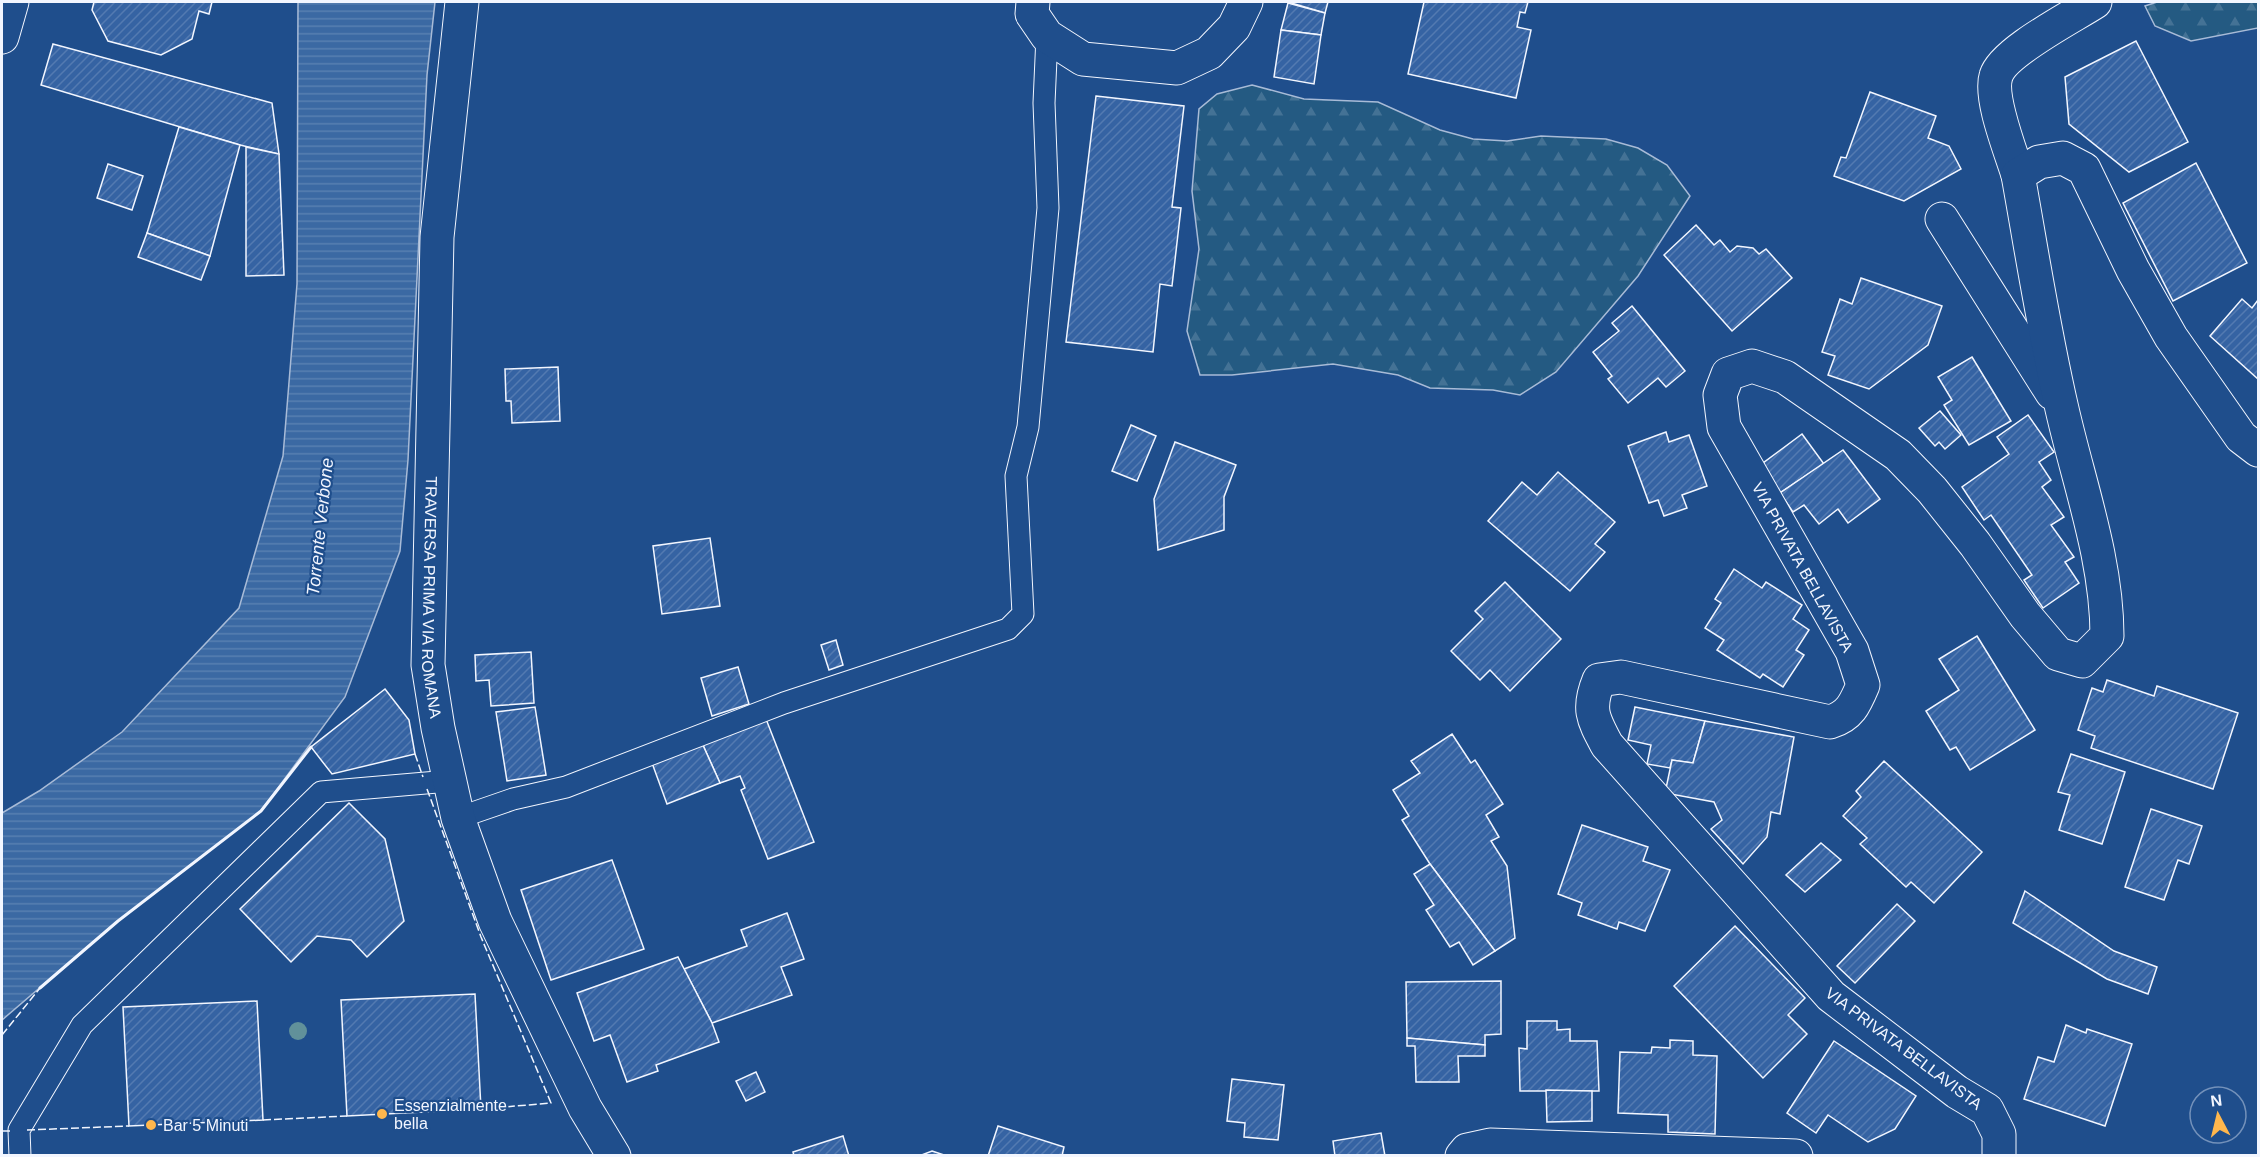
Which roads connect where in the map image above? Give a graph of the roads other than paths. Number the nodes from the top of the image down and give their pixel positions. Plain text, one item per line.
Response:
1 (12, 2) edge
2 (462, 2) edge
3 (1033, 2) edge
4 (1246, 2) edge
5 (2095, 2) edge
6 (1047, 36) junction
7 (2, 38) edge
8 (2018, 175) junction
9 (1942, 219) dead end
10 (2061, 408) junction
11 (2259, 450) edge
12 (449, 781) junction
13 (458, 818) junction
14 (20, 1155) edge
15 (614, 1155) edge
16 (1462, 1155) edge
17 (1797, 1155) edge
18 (1999, 1155) edge

1 - 7 street
2 - 12 street, TRAVERSA PRIMA VIA ROMANA
3 - 6 street
4 - 6 street
5 - 8 street, VIA PRIVATA BELLAVISTA
6 - 13 lane
8 - 10 street, VIA PRIVATA BELLAVISTA
8 - 11 street
9 - 10 street, VIA PRIVATA BELLAVISTA
10 - 18 street, VIA PRIVATA BELLAVISTA
12 - 13 street, TRAVERSA PRIMA VIA ROMANA
12 - 14 lane
13 - 15 street, TRAVERSA PRIMA VIA ROMANA
16 - 17 street

